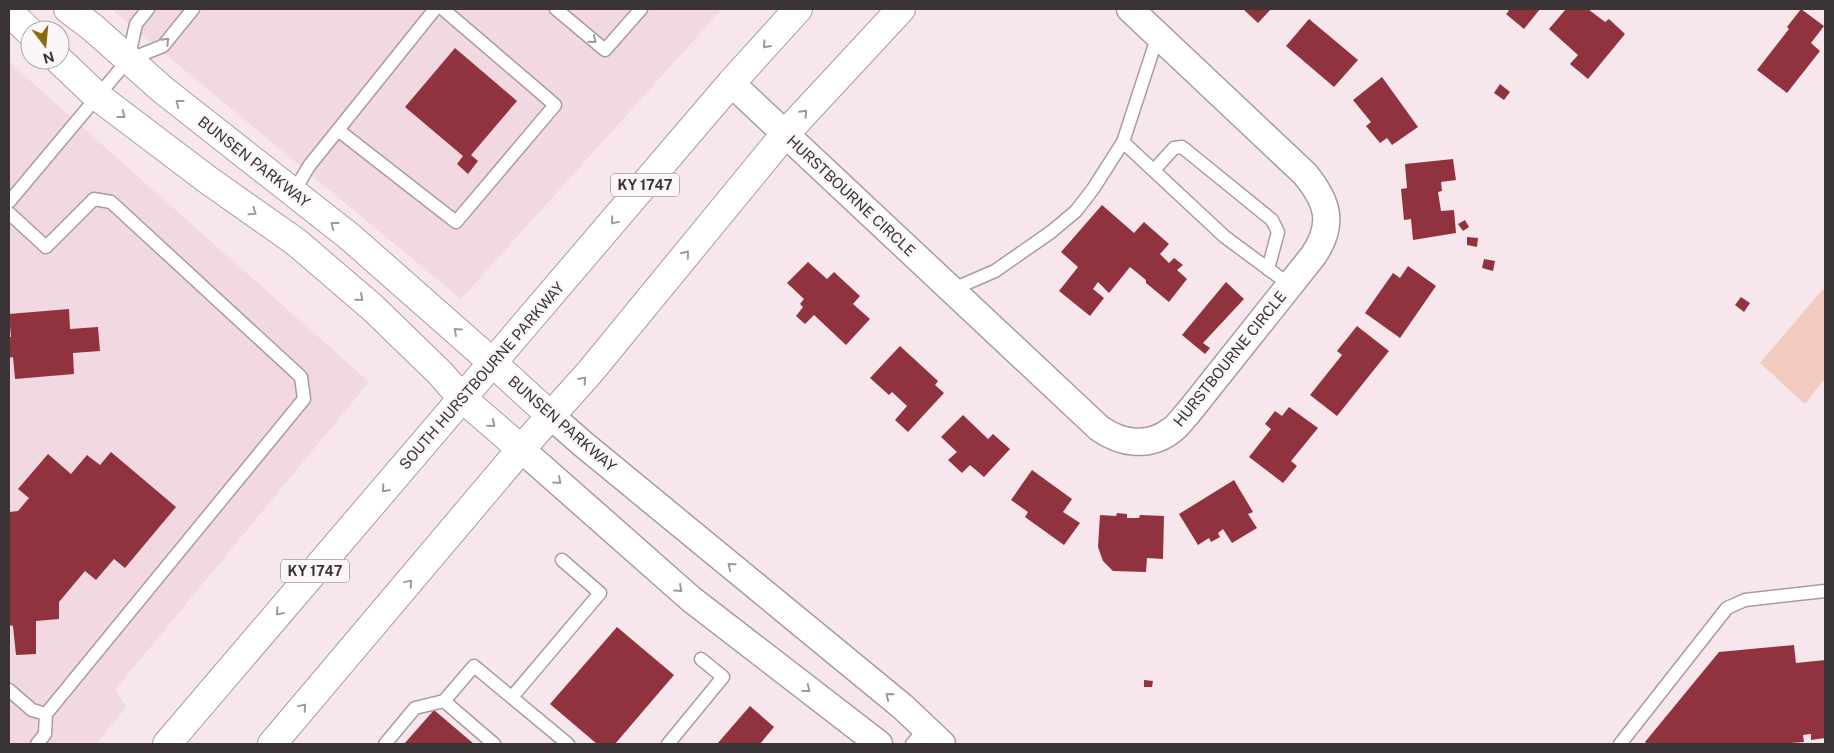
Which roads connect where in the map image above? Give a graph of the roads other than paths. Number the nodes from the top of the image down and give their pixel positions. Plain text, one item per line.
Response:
1 (68, 9) edge
2 (148, 9) edge
3 (193, 9) edge
4 (435, 9) edge
5 (443, 9) edge
6 (556, 9) edge
7 (641, 9) edge
8 (798, 9) edge
9 (901, 9) edge
10 (1130, 9) edge
11 (9, 12) edge
12 (20, 22) edge
13 (1158, 35) junction
14 (128, 60) junction
15 (70, 70) edge
16 (731, 83) junction
17 (97, 96) junction
18 (338, 130) junction
19 (785, 134) junction
20 (1123, 142) junction
21 (1154, 170) junction
22 (293, 193) junction
23 (9, 202) edge
24 (9, 213) edge
25 (1268, 269) junction
26 (1290, 285) junction
27 (951, 290) junction
28 (493, 363) junction
29 (462, 398) junction
30 (550, 416) junction
31 (521, 449) junction
32 (562, 560) dead end
33 (1825, 591) edge
34 (701, 659) dead end
35 (9, 690) edge
36 (512, 697) junction
37 (444, 701) junction
38 (46, 714) junction
39 (926, 739) edge
40 (37, 744) edge
41 (168, 744) edge
42 (272, 744) edge
43 (385, 744) edge
44 (494, 744) edge
45 (568, 744) edge
46 (668, 744) edge
47 (879, 744) edge
48 (1620, 744) edge

1 - 14 main road, BUNSEN PARKWAY
2 - 14 lane
14 -> 3 lane
4 - 18 lane
5 - 18 lane
6 -> 7 lane
8 -> 16 main road, SOUTH HURSTBOURNE PARKWAY / KY 1747
19 -> 9 main road
10 - 13 street, HURSTBOURNE CIRCLE
11 - 12 main road
13 - 20 lane
13 - 26 street, HURSTBOURNE CIRCLE
14 - 17 lane
22 -> 14 main road, BUNSEN PARKWAY
15 - 17 main road
16 - 19 street, HURSTBOURNE CIRCLE
16 -> 28 main road, SOUTH HURSTBOURNE PARKWAY / KY 1747
17 - 23 lane
17 -> 29 main road
18 - 22 lane
19 - 27 street, HURSTBOURNE CIRCLE
30 -> 19 main road
20 - 21 lane
20 - 27 lane
21 - 25 lane
21 - 25 lane
28 -> 22 main road, BUNSEN PARKWAY
24 - 38 lane
25 - 26 lane
26 - 27 street, HURSTBOURNE CIRCLE
28 - 29 main road, SOUTH HURSTBOURNE PARKWAY / KY 1747
28 - 30 main road, BUNSEN PARKWAY
29 -> 31 main road
29 -> 41 main road, SOUTH HURSTBOURNE PARKWAY / KY 1747
30 - 31 main road
39 -> 30 street, BUNSEN PARKWAY
42 -> 31 main road
31 -> 47 street
32 - 36 lane
33 - 48 lane
34 - 46 lane
35 - 38 lane
36 - 37 lane
36 - 45 lane
37 - 43 lane
37 - 44 lane
38 - 40 lane

